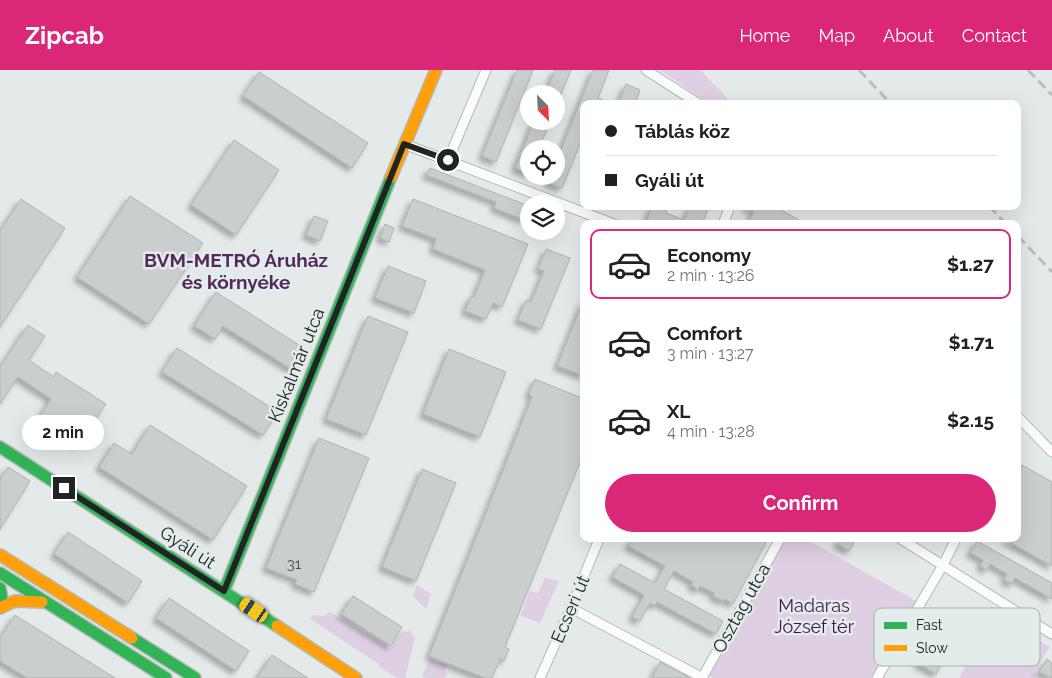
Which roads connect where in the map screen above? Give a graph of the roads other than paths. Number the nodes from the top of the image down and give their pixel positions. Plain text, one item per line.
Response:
1 (436, 70) edge
2 (486, 70) edge
3 (646, 70) edge
4 (693, 100) edge
5 (404, 144) junction
6 (448, 160) junction
7 (604, 220) edge
8 (1021, 421) edge
9 (0, 447) edge
10 (1052, 452) edge
11 (598, 542) edge
12 (778, 542) edge
13 (906, 542) edge
14 (954, 542) edge
15 (0, 555) edge
16 (943, 565) junction
17 (0, 573) edge
18 (0, 588) edge
19 (224, 591) junction
20 (45, 602) junction
21 (0, 608) edge
22 (571, 608) junction
23 (918, 608) edge
24 (1011, 608) edge
25 (1040, 626) edge
26 (1052, 634) edge
27 (884, 666) edge
28 (166, 678) edge
29 (195, 678) edge
30 (356, 678) edge
31 (540, 678) edge
32 (703, 678) edge
33 (877, 678) edge

1 - 5 street, Kiskalmár utca
2 - 6 street
3 - 4 street
5 - 6 street
5 - 19 street, Kiskalmár utca
6 - 7 street
8 - 10 street
9 - 19 street, Gyáli út
11 - 22 street, Ecseri út
12 - 32 street, Osztag utca
13 - 16 street
14 - 16 street
15 - 29 street
16 - 23 street
16 - 24 street
17 - 20 street
18 - 21 street
19 - 30 street, Gyáli út
20 - 21 street
20 - 28 street
22 - 31 street, Ecseri út
22 - 32 street
25 - 26 street
27 - 33 street

